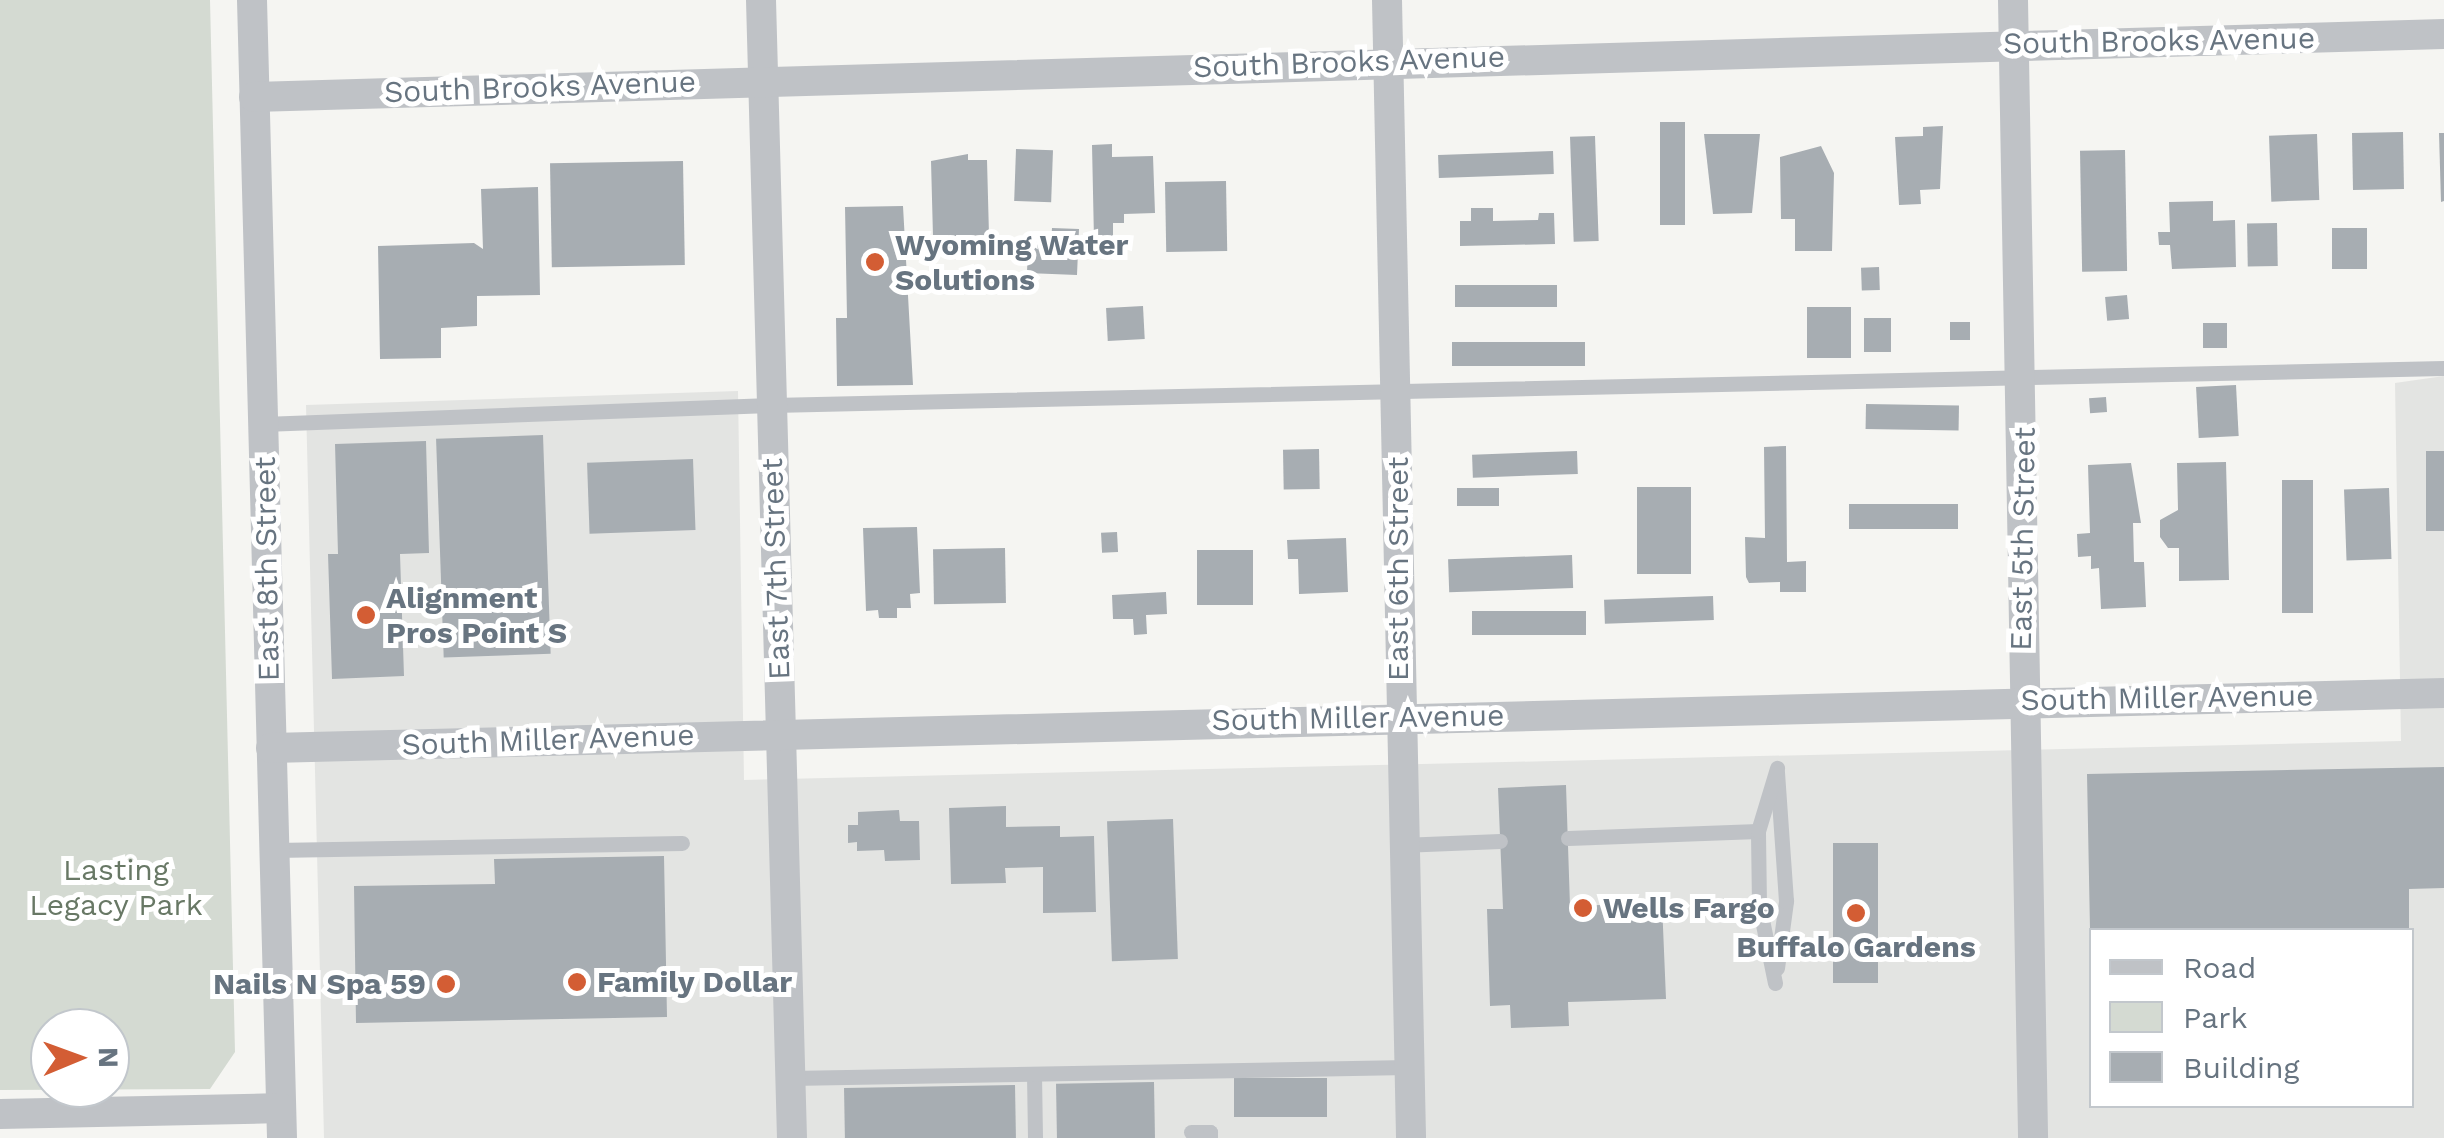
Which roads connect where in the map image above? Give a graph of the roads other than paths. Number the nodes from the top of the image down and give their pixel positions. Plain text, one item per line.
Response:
1 (252, 0) edge
2 (760, 0) edge
3 (1387, 0) edge
4 (2013, 0) edge
5 (2444, 34) edge
6 (2014, 44) junction
7 (1389, 60) junction
8 (763, 80) junction
9 (254, 97) junction
10 (2444, 368) edge
11 (2024, 376) junction
12 (1399, 390) junction
13 (772, 405) junction
14 (263, 424) junction
15 (2444, 693) edge
16 (2021, 700) junction
17 (1398, 717) junction
18 (780, 734) junction
19 (272, 748) junction
20 (1758, 831) junction
21 (1568, 838) dead end
22 (1500, 841) dead end
23 (682, 843) dead end
24 (1401, 845) junction
25 (274, 850) junction
26 (1408, 1067) junction
27 (1034, 1074) junction
28 (790, 1078) junction
29 (0, 1114) edge
30 (281, 1123) edge
31 (1191, 1132) dead end
32 (792, 1138) edge
33 (1035, 1138) edge
34 (1210, 1138) edge
35 (1411, 1138) edge
36 (2033, 1138) edge

1 - 9 street, East 8th Street
2 - 8 street, East 7th Street
3 - 7 street, East 6th Street
4 - 6 street, East 5th Street
5 - 6 street, South Brooks Avenue
6 - 7 street, South Brooks Avenue
6 - 11 street, East 5th Street
7 - 8 street, South Brooks Avenue
7 - 12 street, East 6th Street
8 - 9 street, South Brooks Avenue
8 - 13 street, East 7th Street
9 - 14 street, East 8th Street
10 - 11 lane
11 - 12 lane
11 - 16 street, East 5th Street
12 - 13 lane
12 - 17 street, East 6th Street
13 - 14 lane
13 - 18 street, East 7th Street
14 - 19 street, East 8th Street
15 - 16 street, South Miller Avenue
16 - 17 street, South Miller Avenue
16 - 36 street, East 5th Street
17 - 18 street, South Miller Avenue
17 - 24 street, East 6th Street
18 - 19 street, South Miller Avenue
18 - 28 street, East 7th Street
19 - 25 street, East 8th Street
20 - 20 lane
20 - 21 lane
22 - 24 lane
23 - 25 lane
24 - 26 street, East 6th Street
25 - 30 street, East 8th Street
26 - 27 lane
26 - 35 street, East 6th Street
27 - 28 lane
27 - 33 lane
28 - 32 street, East 7th Street
29 - 30 street
31 - 34 lane

